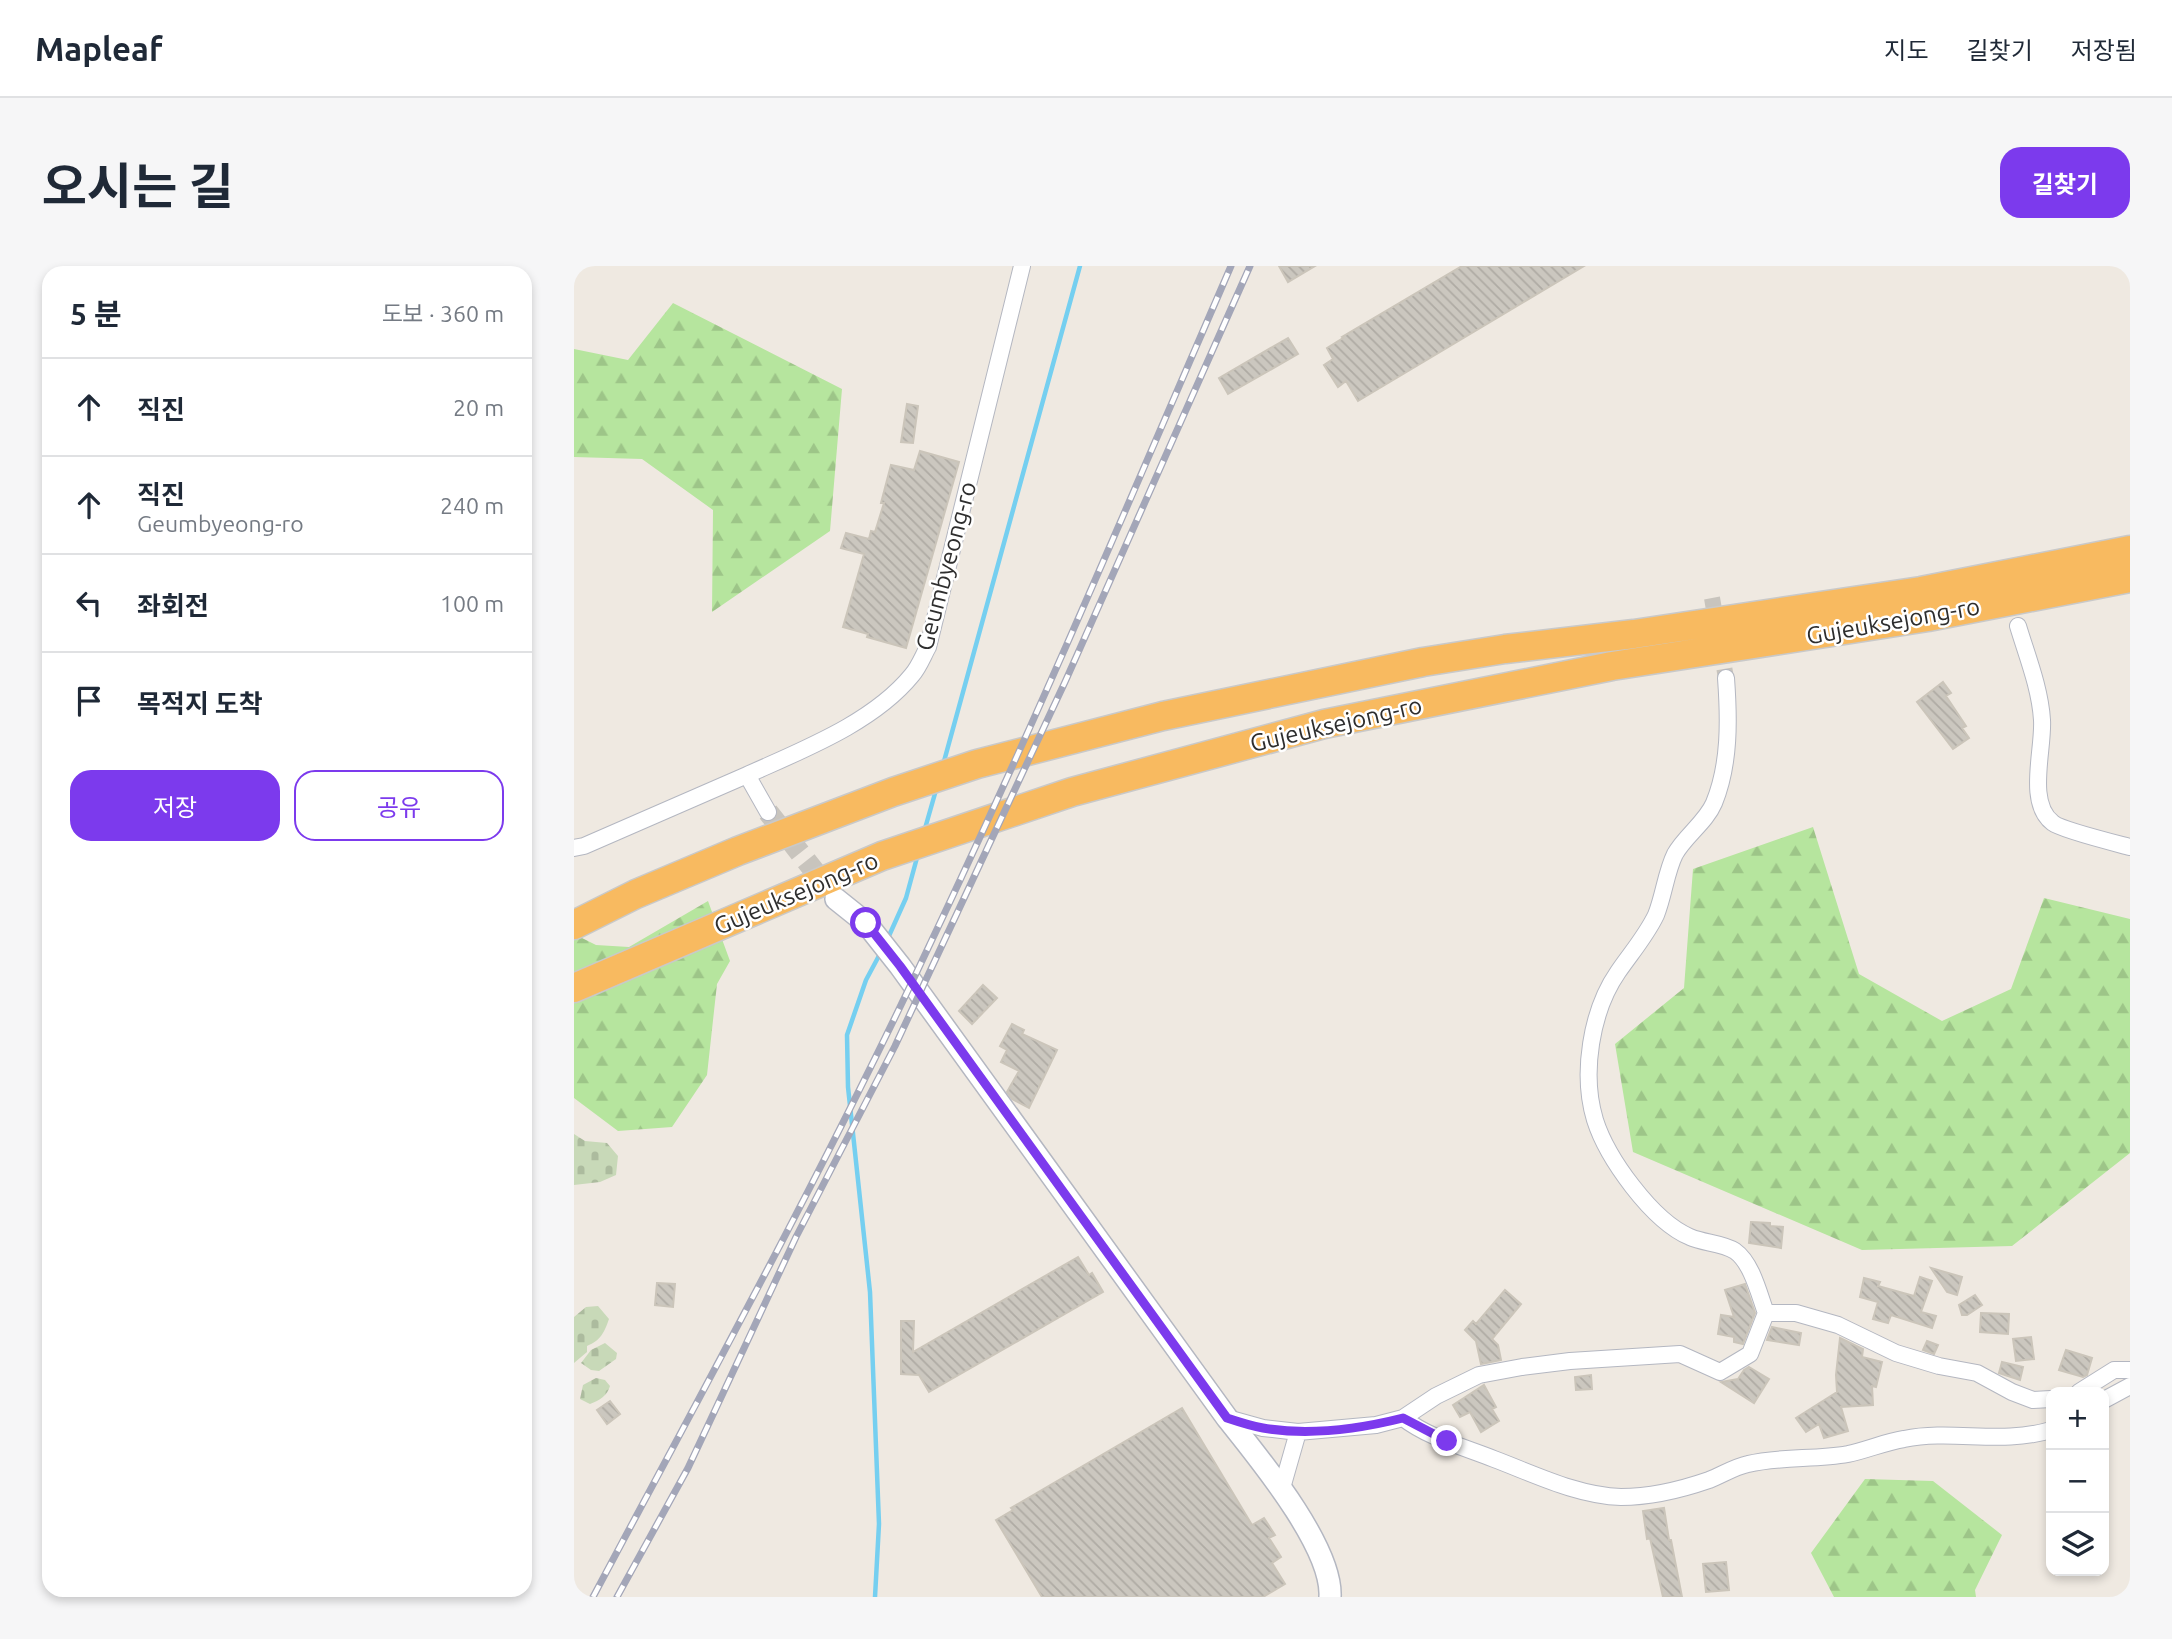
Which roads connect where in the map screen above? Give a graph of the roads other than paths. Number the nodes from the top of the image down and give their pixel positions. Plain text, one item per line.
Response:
1 (1022, 266) edge
2 (2130, 550) edge
3 (2130, 578) edge
4 (2018, 626) dead end
5 (1726, 678) tunnel mouth
6 (747, 775) junction
7 (768, 812) tunnel mouth
8 (2130, 847) edge
9 (574, 848) edge
10 (836, 899) tunnel mouth
11 (574, 925) edge
12 (574, 988) edge
13 (1766, 1312) junction
14 (2130, 1370) edge
15 (2130, 1386) edge
16 (2087, 1387) edge
17 (2109, 1397) edge
18 (2046, 1399) edge
19 (1227, 1418) junction
20 (1403, 1418) junction
21 (2046, 1431) edge
22 (1298, 1432) junction
23 (1282, 1488) junction
24 (1330, 1597) edge

1 - 6 street, Geumbyeong-ro
2 - 11 highway, Gujeuksejong-ro
3 - 12 highway, Gujeuksejong-ro
4 - 8 street
5 - 13 street
6 - 7 street
6 - 9 street, Geumbyeong-ro
10 - 19 street
13 - 18 street
13 - 20 street
14 - 16 street
15 - 17 street
19 - 22 street
19 - 23 street
20 - 21 street
20 - 22 street
22 - 23 street
23 - 24 street

